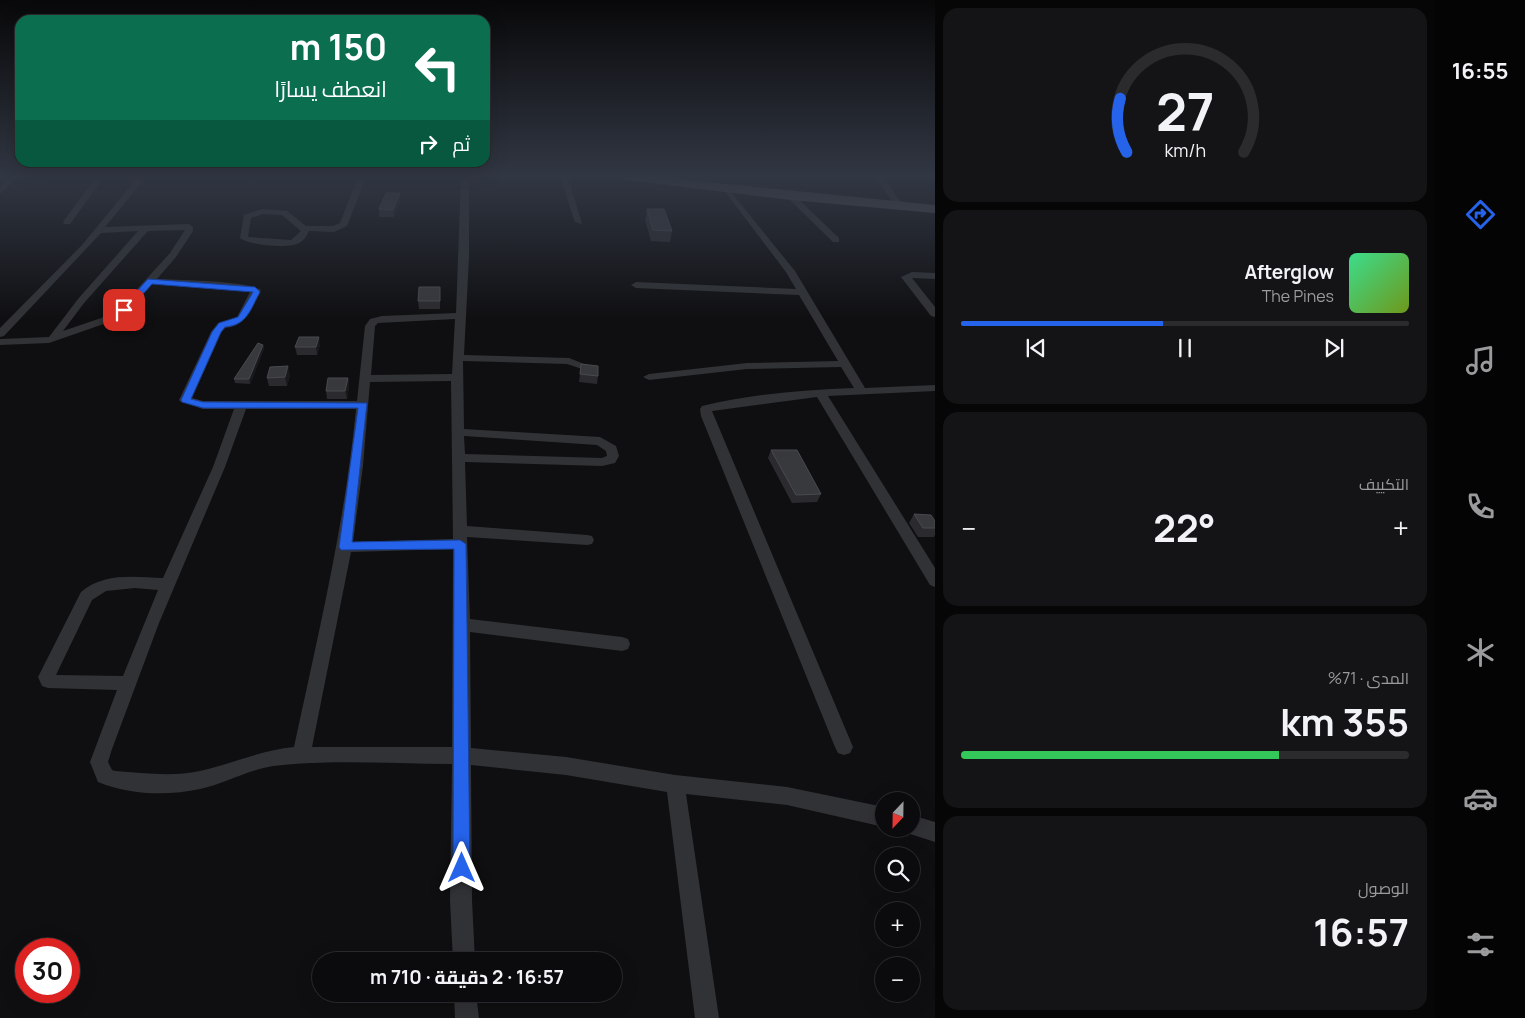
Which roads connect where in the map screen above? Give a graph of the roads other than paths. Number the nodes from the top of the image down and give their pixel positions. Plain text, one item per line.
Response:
1 (104, 225) edge
2 (245, 225) edge
3 (299, 225) edge
4 (343, 225) edge
5 (464, 225) edge
6 (755, 225) edge
7 (821, 225) edge
8 (146, 228) junction
9 (304, 228) junction
10 (100, 230) junction
11 (836, 240) dead end
12 (935, 276) edge
13 (150, 281) junction
14 (636, 285) dead end
15 (803, 292) junction
16 (935, 314) edge
17 (459, 316) junction
18 (0, 334) edge
19 (53, 338) junction
20 (0, 342) edge
21 (457, 358) junction
22 (845, 364) junction
23 (588, 368) edge
24 (649, 377) dead end
25 (456, 378) junction
26 (365, 379) junction
27 (935, 388) edge
28 (861, 391) junction
29 (820, 394) junction
30 (241, 405) junction
31 (364, 405) junction
32 (458, 432) junction
33 (459, 458) junction
34 (460, 538) junction
35 (586, 540) dead end
36 (345, 547) junction
37 (935, 581) edge
38 (167, 584) junction
39 (462, 625) junction
40 (622, 644) dead end
41 (128, 683) junction
42 (844, 747) dead end
43 (301, 755) junction
44 (462, 756) junction
45 (675, 784) junction
46 (875, 815) edge
47 (464, 952) edge
48 (465, 1002) edge
49 (466, 1018) edge
50 (707, 1018) edge

1 - 10 street
2 - 9 street
3 - 9 street
4 - 9 street
5 - 17 street
6 - 15 street
7 - 11 street
8 - 10 street
8 - 13 street
8 - 19 street
10 - 18 street
12 - 16 street
13 - 19 street
13 - 30 street
14 - 15 street
15 - 22 street
17 - 21 street
17 - 26 street
19 - 20 street
21 - 23 street
21 - 25 street
22 - 24 street
22 - 28 street
25 - 26 street
25 - 32 street
26 - 31 street
27 - 28 street
28 - 29 street
29 - 37 street
29 - 42 street
30 - 31 street
30 - 38 street
31 - 36 street
32 - 33 street
32 - 33 street
33 - 34 street
34 - 35 street
34 - 36 street
34 - 39 street
36 - 43 street
38 - 41 street
38 - 41 street
39 - 40 street
39 - 44 street
41 - 43 street
43 - 44 street
44 - 45 street
44 - 47 street
45 - 46 street
45 - 50 street
48 - 49 street

